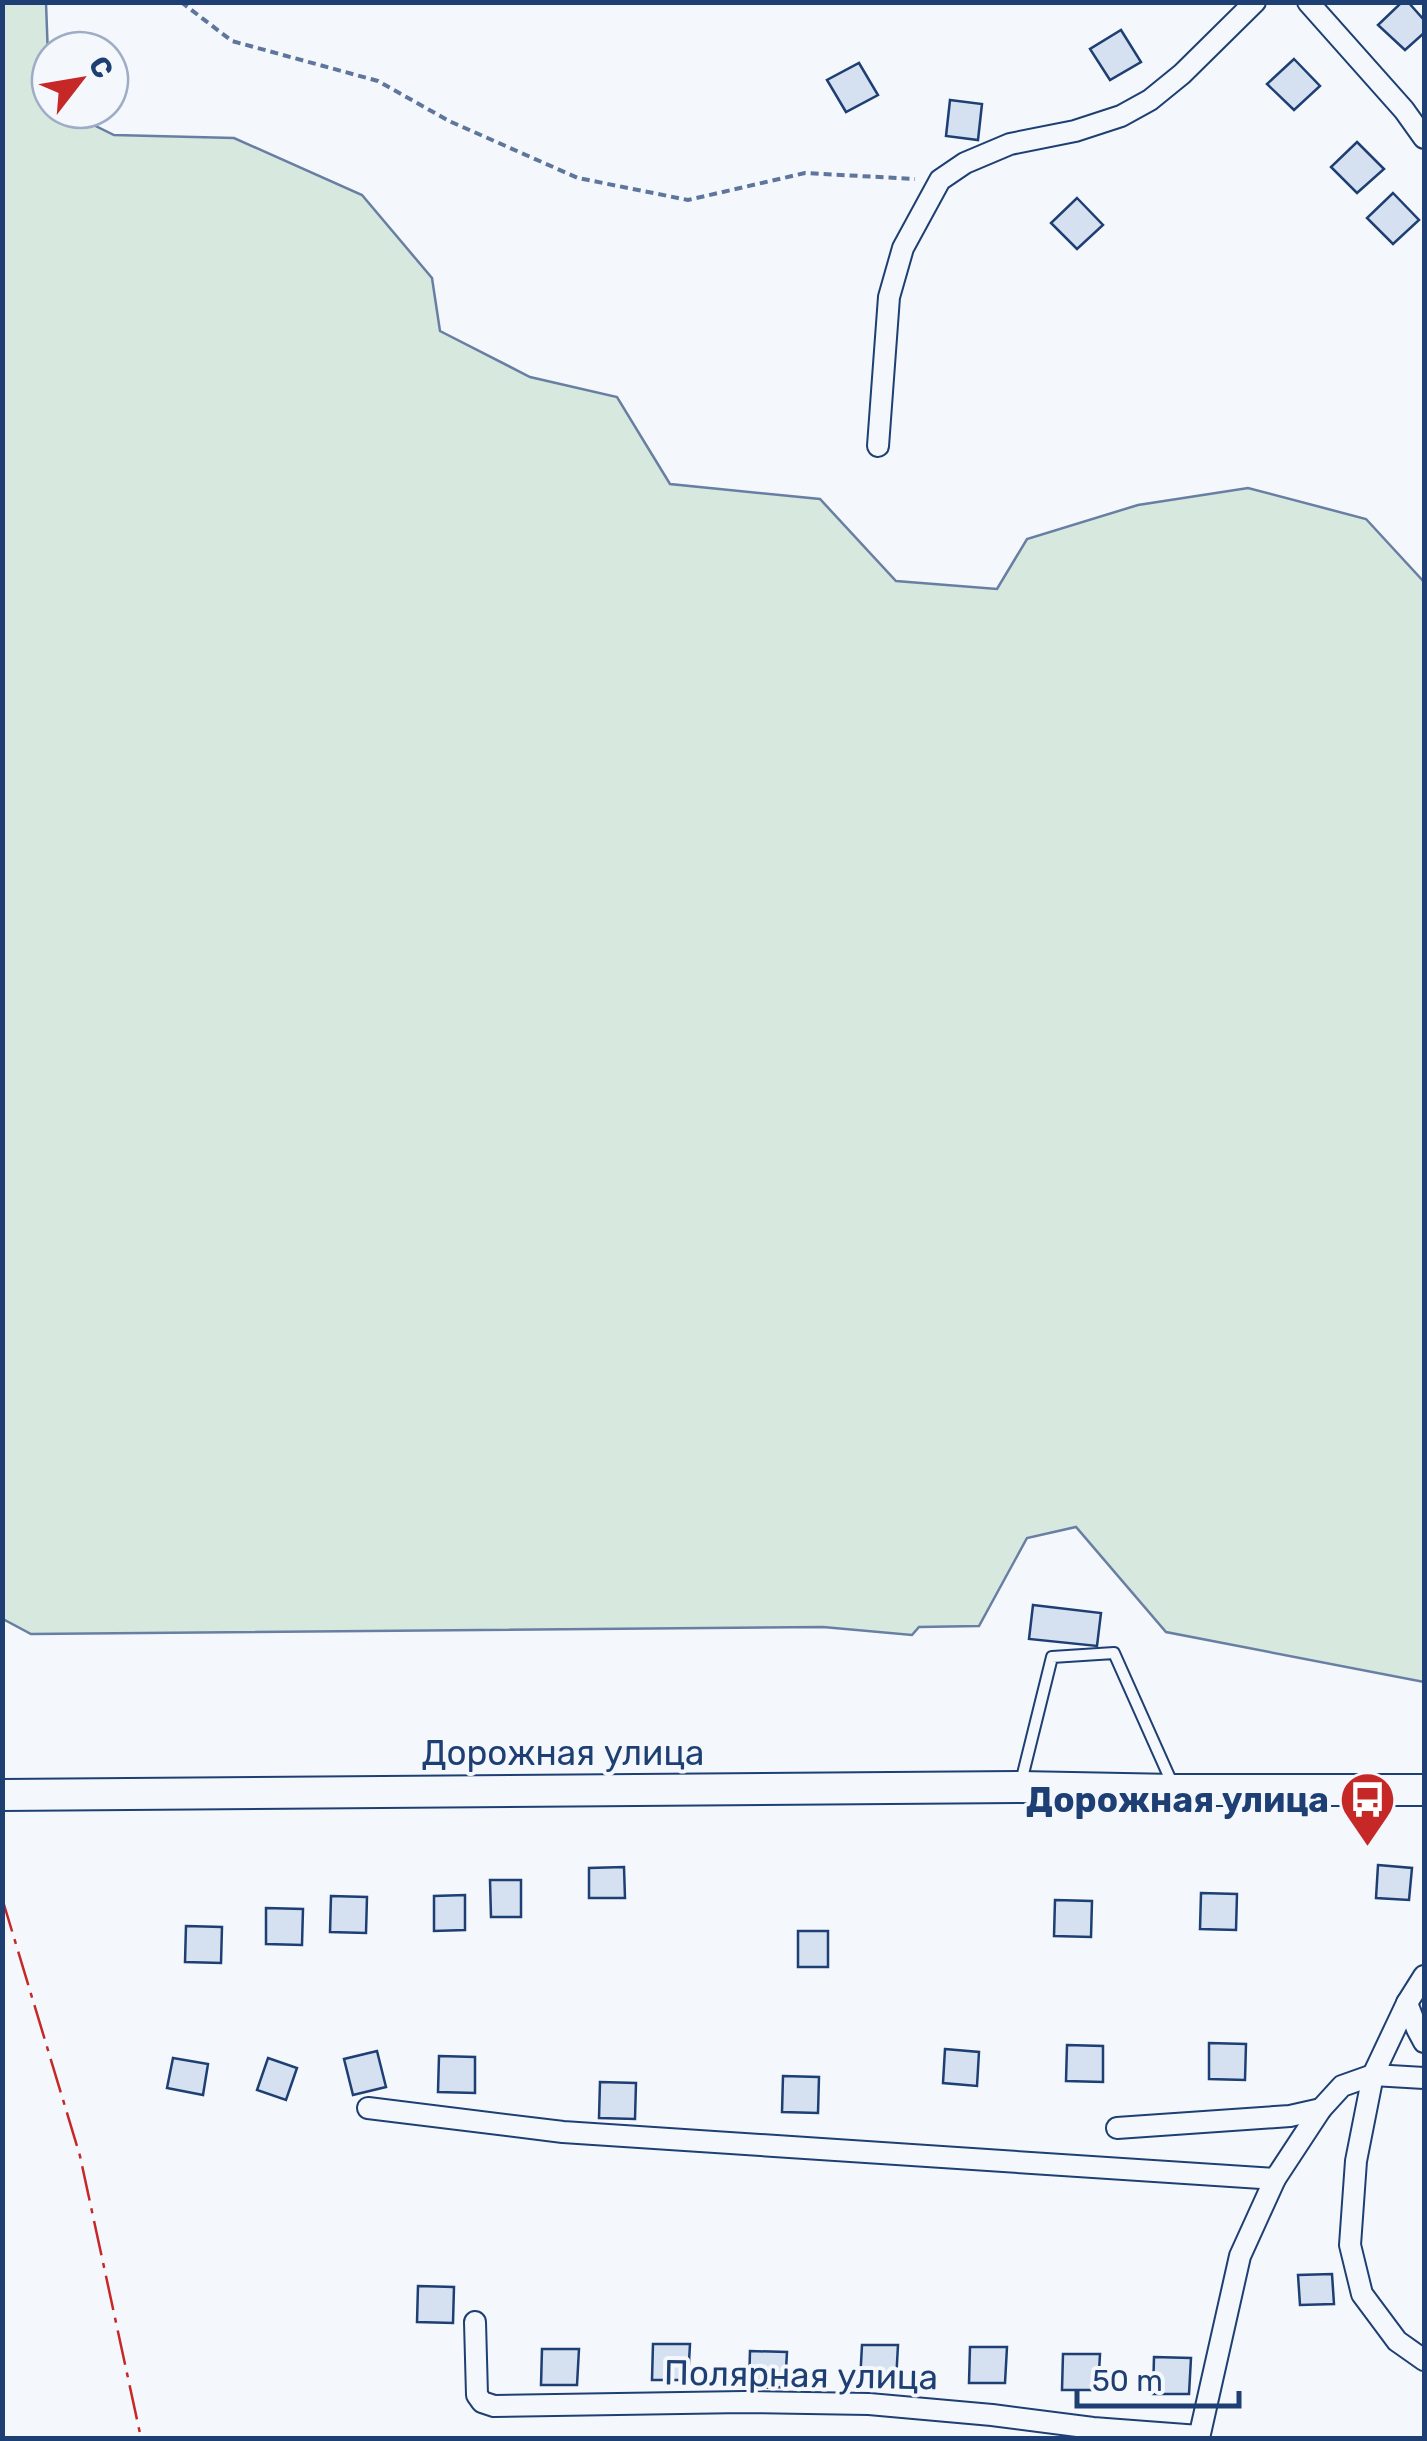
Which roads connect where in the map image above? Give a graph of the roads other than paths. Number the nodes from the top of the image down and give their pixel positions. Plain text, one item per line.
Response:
1 (1254, 2) edge
2 (1308, 2) edge
3 (1424, 138) edge
4 (878, 446) dead end
5 (1020, 1787) junction
6 (1175, 1790) junction
7 (1424, 1790) edge
8 (2, 1795) edge
9 (1424, 1976) edge
10 (1408, 2003) junction
11 (1424, 2042) edge
12 (1373, 2075) junction
13 (1424, 2078) edge
14 (368, 2108) dead end
15 (1321, 2109) junction
16 (1117, 2128) dead end
17 (1275, 2178) junction
18 (475, 2322) dead end
19 (1424, 2360) edge
20 (1093, 2428) junction
21 (1058, 2438) edge
22 (1199, 2438) edge

1 - 4 street
2 - 3 street
5 - 6 main road, Дорожная улица
5 - 6 lane
5 - 8 main road, Дорожная улица
6 - 7 main road, Дорожная улица
9 - 10 street
10 - 11 street
10 - 12 street
12 - 13 street
12 - 15 street
12 - 19 street
14 - 17 street
15 - 16 street
15 - 17 street
17 - 22 street
18 - 20 street, Полярная улица
20 - 21 street
20 - 22 street, Полярная улица

